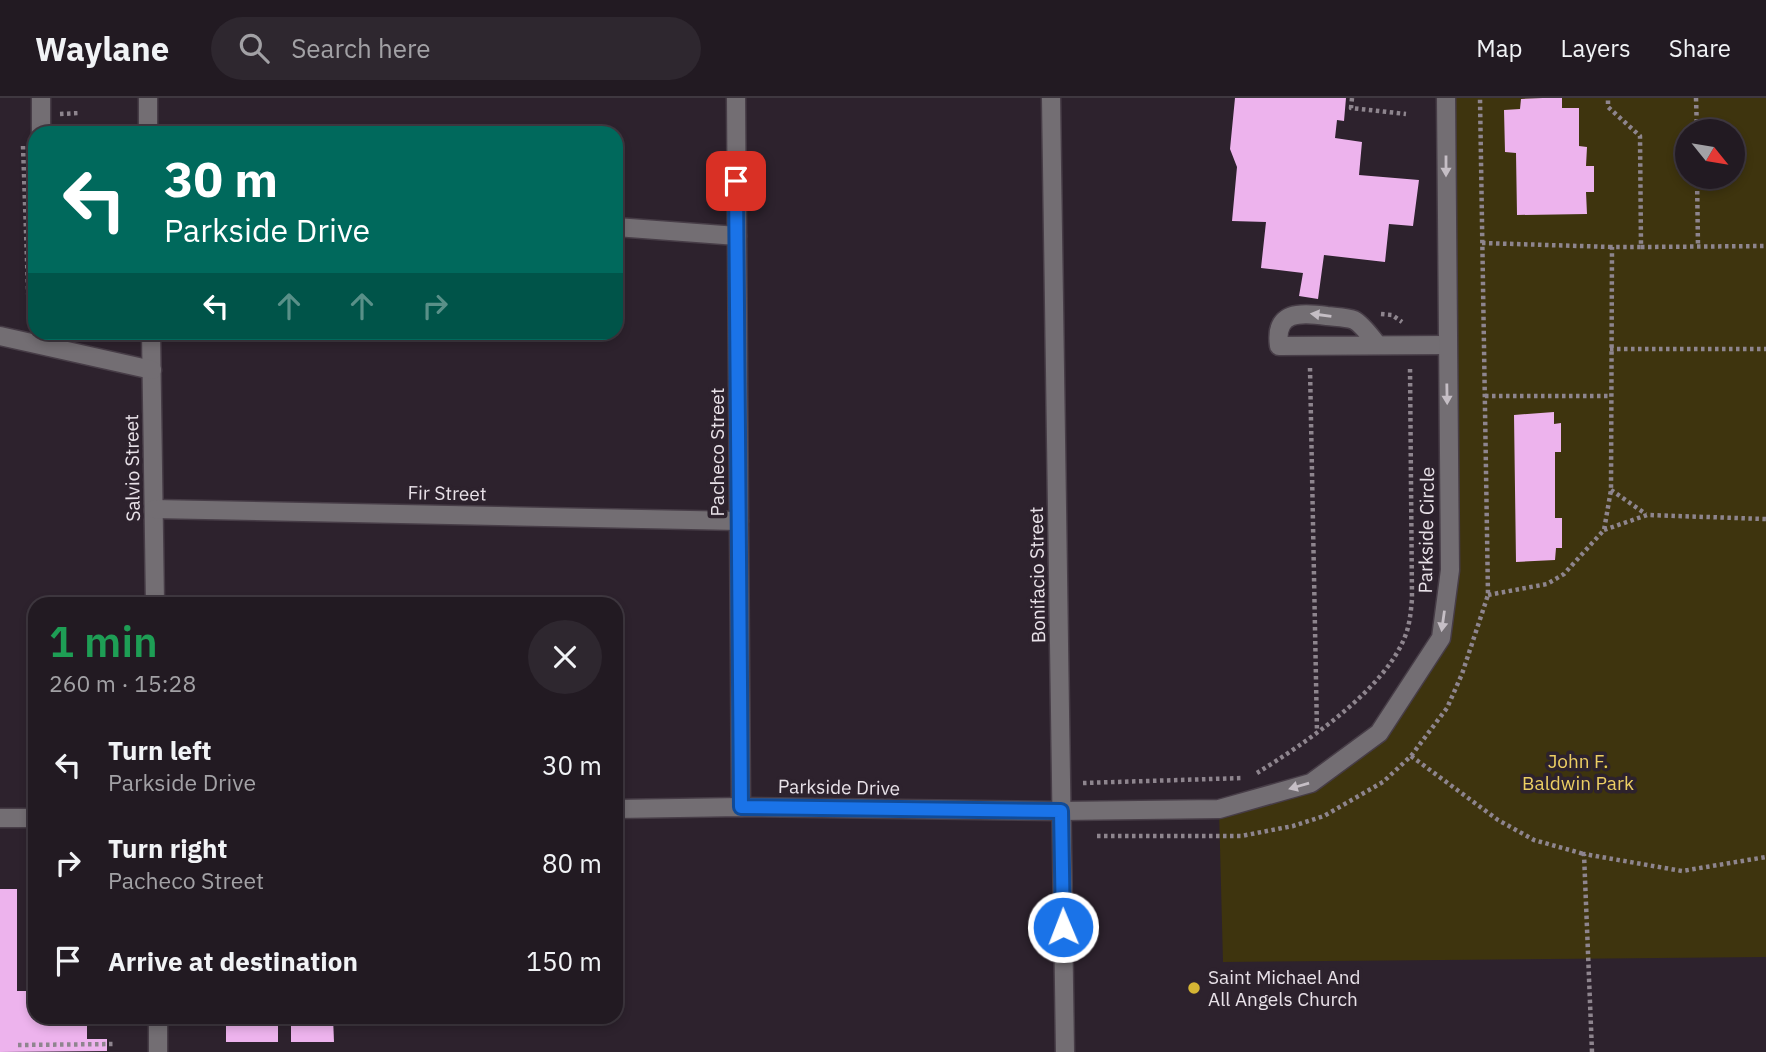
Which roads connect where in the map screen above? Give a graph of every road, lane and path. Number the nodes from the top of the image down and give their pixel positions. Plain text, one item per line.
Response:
1 (41, 98) edge
2 (148, 98) edge
3 (736, 98) edge
4 (1051, 98) edge
5 (1352, 98) edge
6 (1446, 98) edge
7 (1480, 98) edge
8 (1608, 98) edge
9 (1696, 98) edge
10 (1406, 114) dead end
11 (1697, 119) edge
12 (41, 126) edge
13 (148, 126) edge
14 (23, 143) dead end
15 (1697, 189) edge
16 (623, 228) edge
17 (737, 236) junction
18 (1482, 243) junction
19 (1766, 246) edge
20 (1612, 247) junction
21 (1641, 247) junction
22 (1698, 247) junction
23 (28, 288) edge
24 (0, 337) edge
25 (28, 339) edge
26 (46, 340) edge
27 (151, 340) edge
28 (1377, 344) junction
29 (1410, 345) junction
30 (1446, 345) junction
31 (1307, 346) junction
32 (1610, 349) junction
33 (1766, 349) edge
34 (152, 370) junction
35 (1485, 396) junction
36 (1609, 396) junction
37 (1611, 490) junction
38 (154, 509) junction
39 (1647, 515) junction
40 (1766, 519) edge
41 (739, 521) junction
42 (1604, 530) junction
43 (1488, 595) junction
44 (155, 597) edge
45 (1317, 732) junction
46 (1062, 784) junction
47 (741, 807) junction
48 (623, 809) edge
49 (1061, 811) junction
50 (0, 818) edge
51 (28, 818) edge
52 (1584, 854) junction
53 (1766, 857) edge
54 (158, 1024) edge
55 (116, 1044) dead end
56 (19, 1045) dead end
57 (158, 1052) edge
58 (1065, 1052) edge
59 (1591, 1052) edge

1 - 12 street
2 - 13 street
3 - 17 street, Pacheco Street
4 - 46 street, Bonifacio Street
5 - 10 path
6 -> 30 street, Parkside Circle
7 - 18 path
8 - 21 path
9 - 11 path
14 - 23 path
15 - 22 path
16 - 17 street
17 - 41 street, Pacheco Street
18 - 20 path
18 - 35 path
19 - 22 path
20 - 21 path
20 - 32 path
21 - 22 path
24 - 25 street
26 - 34 street
27 - 34 street, Salvio Street
28 - 29 street
28 - 31 street
28 -> 31 street
29 - 30 street
29 - 45 path
30 -> 49 street, Parkside Circle
31 - 45 path
32 - 33 path
32 - 36 path
34 - 38 street, Salvio Street
35 - 36 path
35 - 43 path
36 - 37 path
37 - 39 path
37 - 42 path
38 - 41 street, Fir Street
38 - 44 street, Salvio Street
39 - 40 path
39 - 42 path
41 - 47 street, Pacheco Street
42 - 43 path
43 - 52 path
45 - 46 path
46 - 49 street, Bonifacio Street
47 - 48 street, Parkside Drive
47 - 49 street, Parkside Drive
49 - 58 street, Bonifacio Street
50 - 51 street
52 - 53 path
52 - 59 path
54 - 57 street
55 - 56 path

